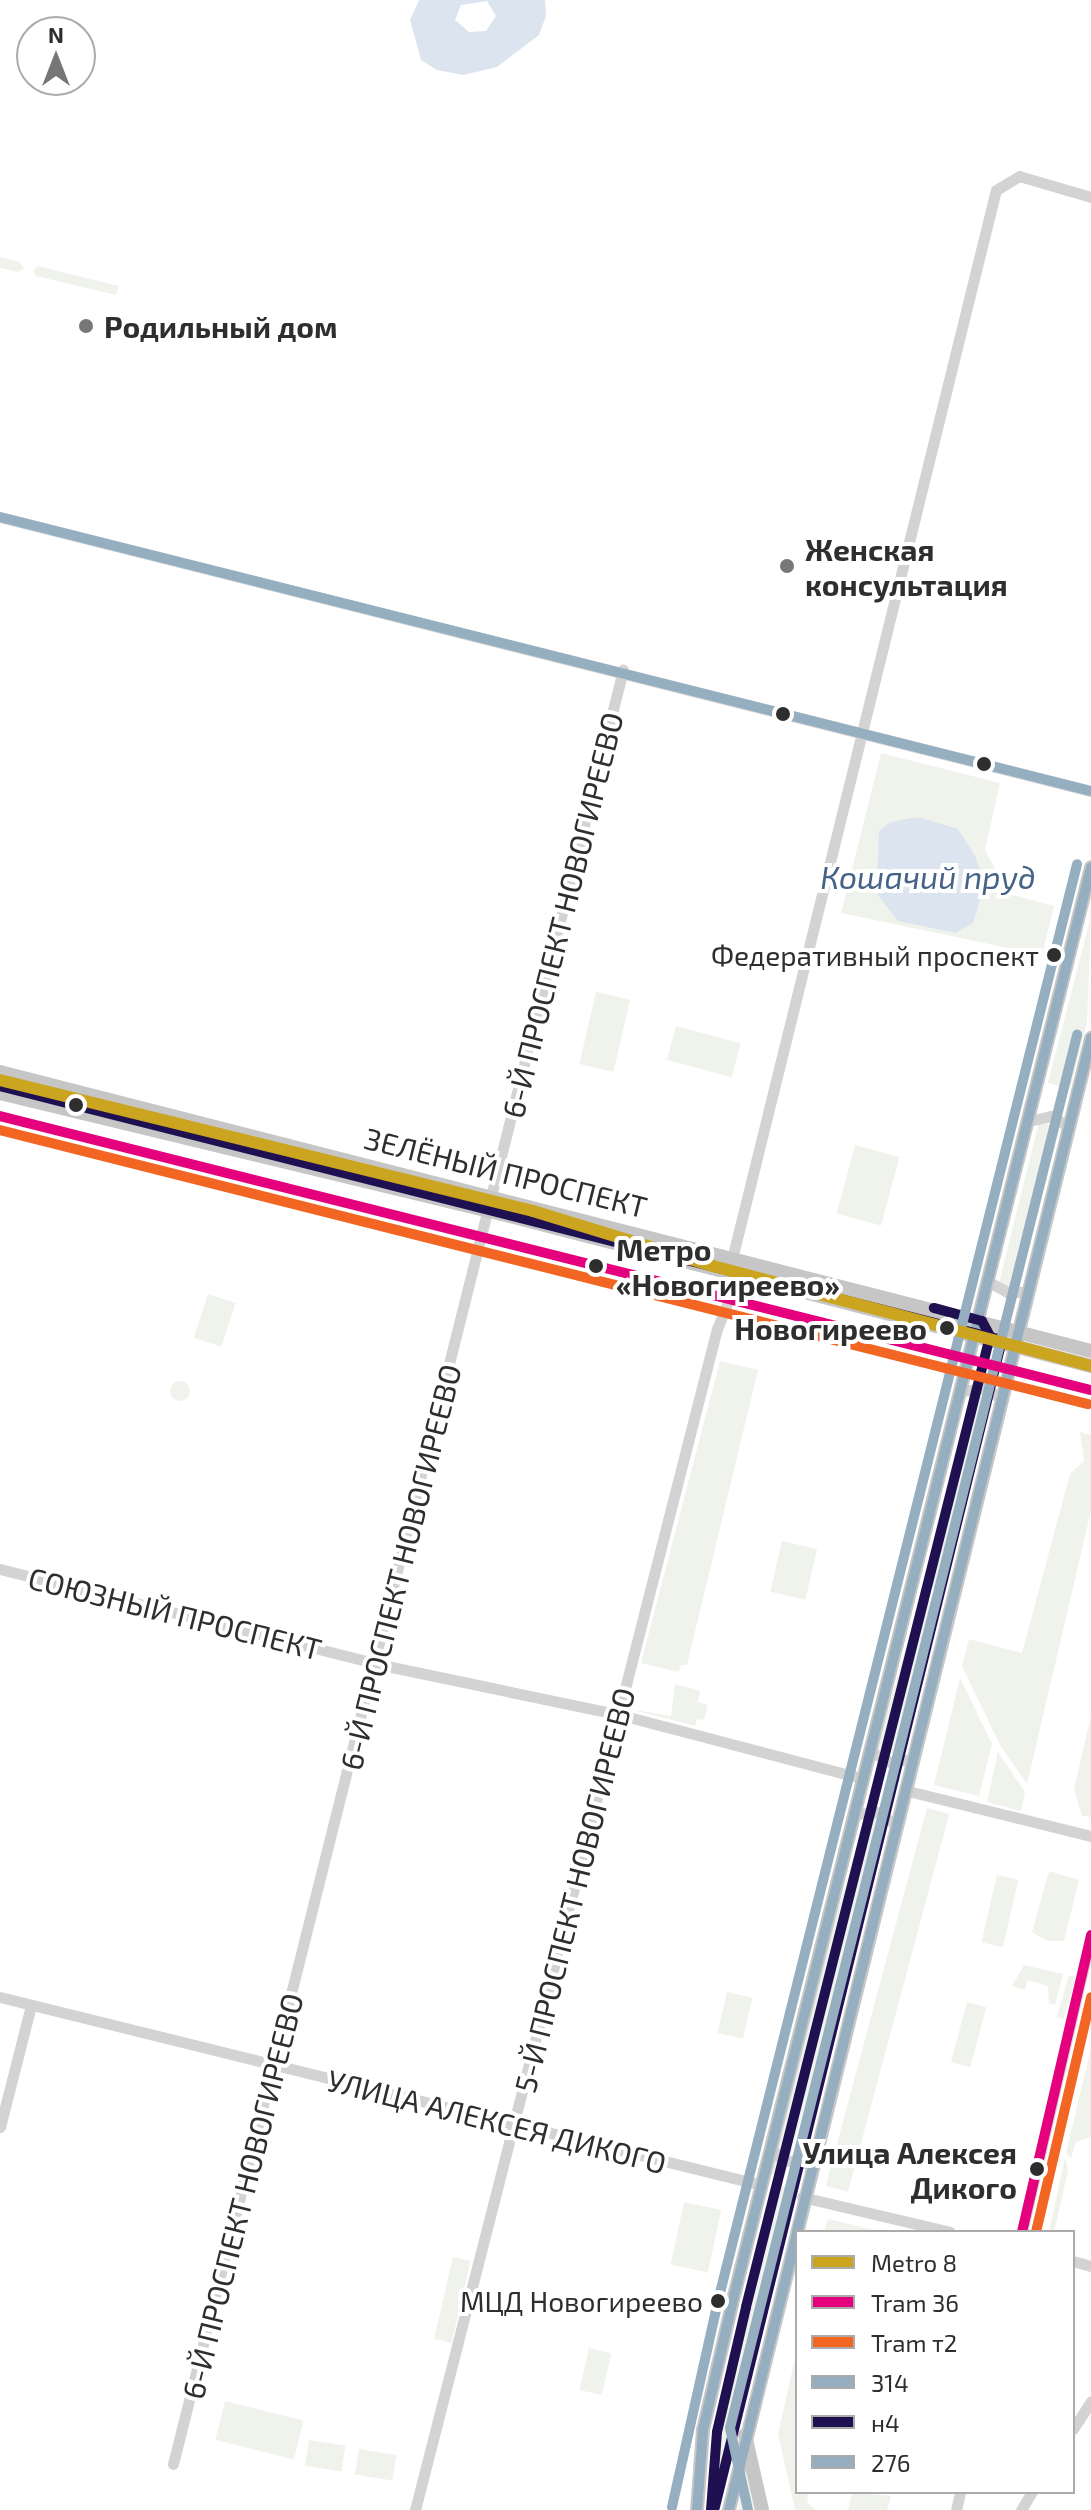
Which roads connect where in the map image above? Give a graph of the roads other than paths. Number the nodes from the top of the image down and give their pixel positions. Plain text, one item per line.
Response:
1 (1091, 197) edge
2 (0, 517) edge
3 (623, 670) junction
4 (866, 732) junction
5 (1091, 791) edge
6 (1091, 867) edge
7 (1091, 1038) edge
8 (0, 1072) edge
9 (0, 1093) edge
10 (1029, 1121) junction
11 (1069, 1127) junction
12 (491, 1194) junction
13 (488, 1211) junction
14 (733, 1257) junction
15 (729, 1272) junction
16 (746, 1277) junction
17 (989, 1282) junction
18 (1028, 1292) junction
19 (978, 1327) junction
20 (1017, 1337) junction
21 (1091, 1351) edge
22 (1091, 1366) edge
23 (962, 1391) junction
24 (1002, 1399) junction
25 (0, 1569) edge
26 (377, 1664) junction
27 (617, 1714) junction
28 (871, 1752) junction
29 (911, 1759) junction
30 (864, 1779) junction
31 (904, 1790) junction
32 (856, 1814) junction
33 (895, 1824) junction
34 (1091, 1836) edge
35 (1091, 1935) edge
36 (0, 1997) edge
37 (31, 2005) junction
38 (275, 2067) junction
39 (0, 2127) edge
40 (516, 2128) junction
41 (771, 2149) junction
42 (810, 2164) junction
43 (762, 2185) junction
44 (802, 2197) junction
45 (942, 2230) edge
46 (1022, 2230) edge
47 (1091, 2401) edge
48 (1075, 2426) edge
49 (703, 2430) junction
50 (744, 2431) junction
51 (173, 2464) dead end
52 (415, 2510) edge
53 (686, 2510) edge
54 (697, 2510) edge
55 (729, 2510) edge
56 (762, 2510) edge

1 - 4 street
2 - 3 street
3 - 4 street
3 - 12 street, 6-Й ПРОСПЕКТ НОВОГИРЕЕВО
4 - 5 street
4 - 14 street
6 - 10 main road
7 - 11 main road
8 - 12 main road, ЗЕЛЁНЫЙ ПРОСПЕКТ
9 - 13 main road, ЗЕЛЁНЫЙ ПРОСПЕКТ
10 - 11 street
10 - 17 main road
11 - 18 main road
12 - 13 street, 6-Й ПРОСПЕКТ НОВОГИРЕЕВО
12 - 14 main road, ЗЕЛЁНЫЙ ПРОСПЕКТ
13 - 15 main road, ЗЕЛЁНЫЙ ПРОСПЕКТ
13 - 26 street, 6-Й ПРОСПЕКТ НОВОГИРЕЕВО
14 - 15 street
14 - 19 main road, ЗЕЛЁНЫЙ ПРОСПЕКТ
15 - 16 main road, ЗЕЛЁНЫЙ ПРОСПЕКТ
16 - 19 main road, ЗЕЛЁНЫЙ ПРОСПЕКТ
16 - 27 street, 5-Й ПРОСПЕКТ НОВОГИРЕЕВО
17 - 18 street
17 - 19 main road
18 - 20 main road
19 - 20 main road, ЗЕЛЁНЫЙ ПРОСПЕКТ
19 - 23 main road
20 - 21 main road, ЗЕЛЁНЫЙ ПРОСПЕКТ
20 - 22 main road, ЗЕЛЁНЫЙ ПРОСПЕКТ
20 - 24 main road
23 - 24 street
23 - 28 main road
24 - 29 main road
25 - 26 street, СОЮЗНЫЙ ПРОСПЕКТ
26 - 27 street, СОЮЗНЫЙ ПРОСПЕКТ
26 - 38 street, 6-Й ПРОСПЕКТ НОВОГИРЕЕВО
27 - 30 street, СОЮЗНЫЙ ПРОСПЕКТ
27 - 40 street, 5-Й ПРОСПЕКТ НОВОГИРЕЕВО
28 - 29 street
28 - 30 main road
29 - 31 main road
30 - 32 main road
31 - 33 main road
31 - 34 street
32 - 33 street
32 - 41 main road
33 - 42 main road
35 - 46 street
36 - 37 street, УЛИЦА АЛЕКСЕЯ ДИКОГО
37 - 38 street, УЛИЦА АЛЕКСЕЯ ДИКОГО
37 - 39 street
38 - 40 street, УЛИЦА АЛЕКСЕЯ ДИКОГО
38 - 51 street, 6-Й ПРОСПЕКТ НОВОГИРЕЕВО
40 - 43 street, УЛИЦА АЛЕКСЕЯ ДИКОГО
40 - 52 street, 5-Й ПРОСПЕКТ НОВОГИРЕЕВО
41 - 42 street
41 - 43 main road
42 - 44 main road
43 - 49 main road
44 - 45 street
44 - 50 main road
47 - 48 street
49 - 53 main road
49 - 54 main road
50 - 55 main road
50 - 56 main road

